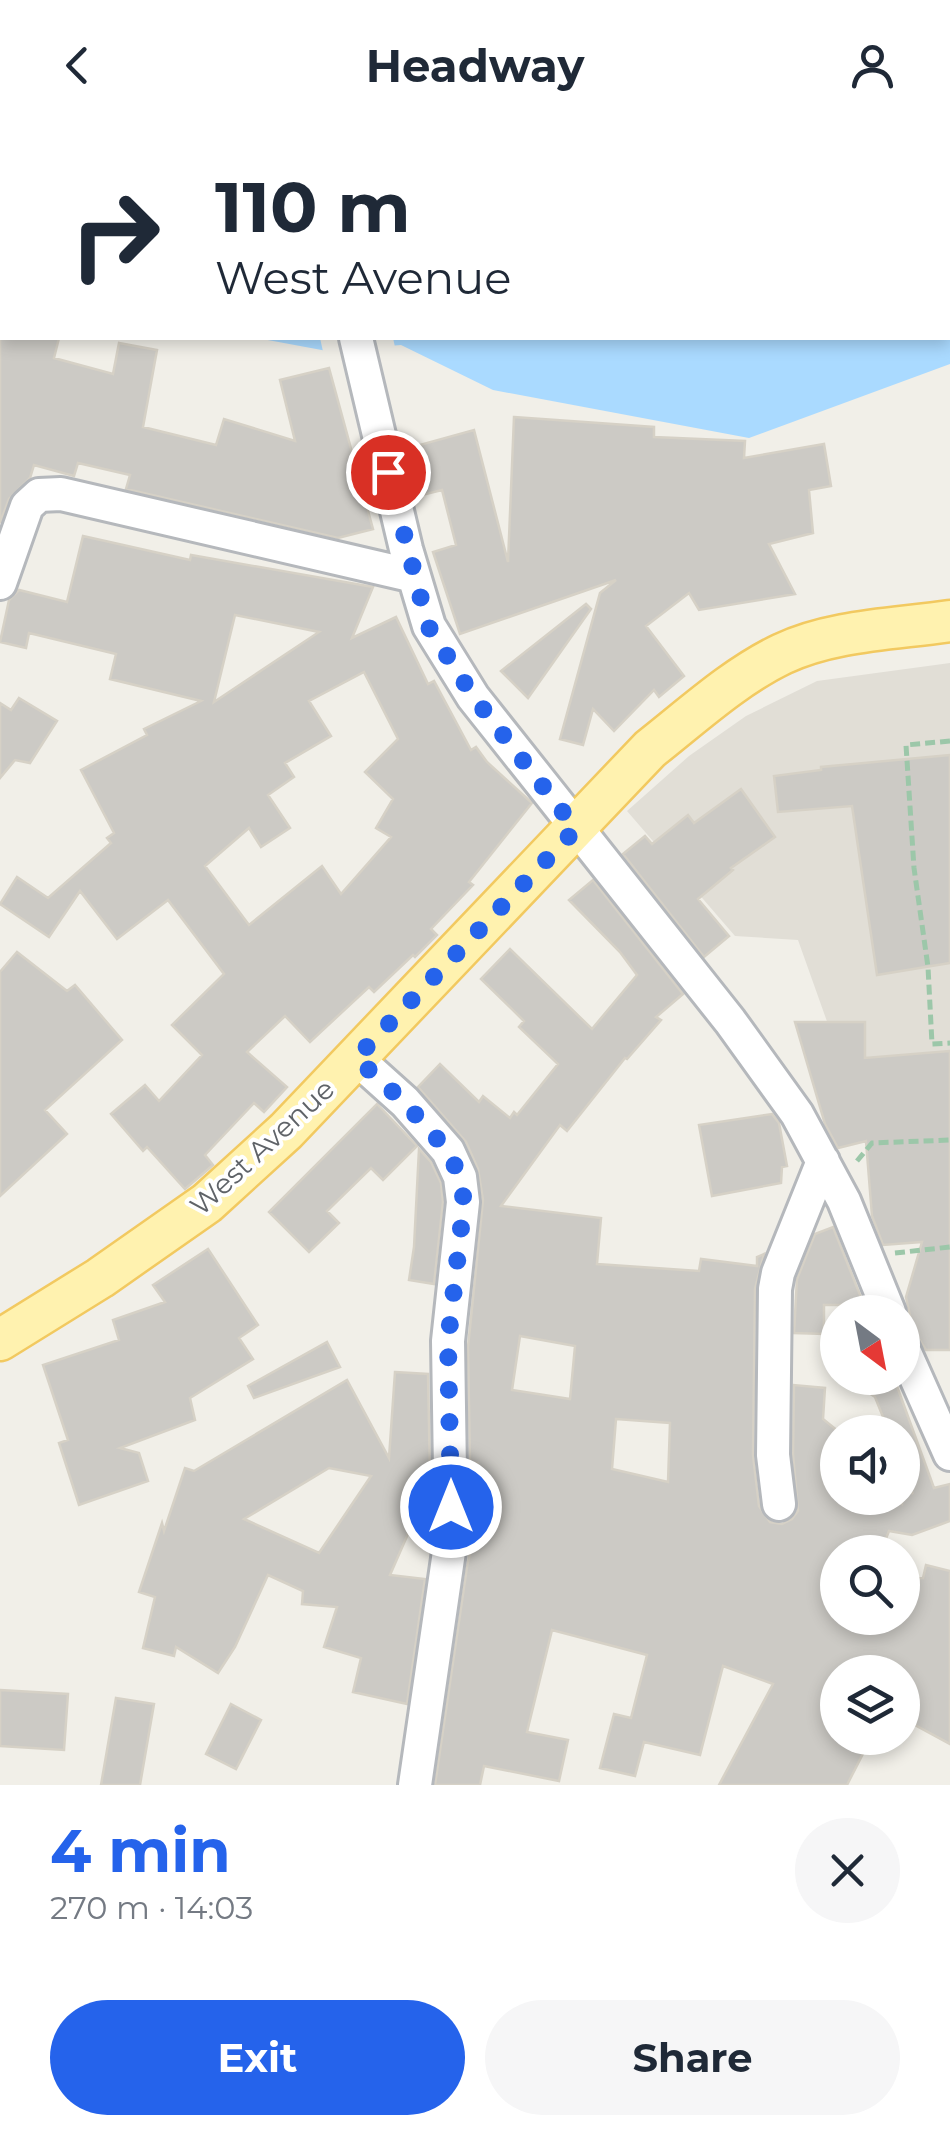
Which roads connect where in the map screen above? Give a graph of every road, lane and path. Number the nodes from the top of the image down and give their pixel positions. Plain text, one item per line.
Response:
1 (358, 346) edge
2 (414, 576) junction
3 (0, 584) edge
4 (950, 622) edge
5 (950, 742) edge
6 (576, 829) junction
7 (950, 1043) edge
8 (356, 1058) junction
9 (950, 1140) edge
10 (823, 1161) junction
11 (844, 1201) junction
12 (950, 1247) edge
13 (868, 1256) junction
14 (883, 1295) edge
15 (0, 1340) edge
16 (920, 1386) edge
17 (950, 1454) edge
18 (779, 1504) dead end
19 (415, 1785) edge

1 - 2 street
2 - 3 street
2 - 6 street
4 - 6 main road, West Avenue
5 - 7 path
6 - 8 main road, West Avenue
6 - 10 street
8 - 15 main road, West Avenue
8 - 19 street
9 - 11 path
10 - 11 street
10 - 18 street
11 - 13 street
12 - 13 path
13 - 14 street
16 - 17 street

